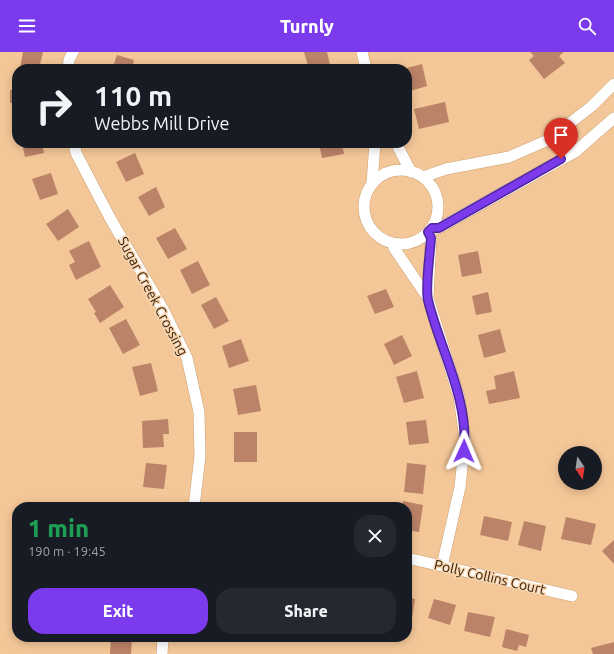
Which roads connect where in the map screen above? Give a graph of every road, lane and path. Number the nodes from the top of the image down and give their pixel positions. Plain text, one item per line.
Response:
1 (73, 52) edge
2 (362, 52) edge
3 (69, 64) edge
4 (365, 64) edge
5 (614, 84) edge
6 (614, 118) edge
7 (75, 148) edge
8 (375, 148) edge
9 (399, 148) edge
10 (411, 172) junction
11 (423, 177) junction
12 (372, 183) junction
13 (430, 230) junction
14 (393, 244) junction
15 (428, 298) junction
16 (195, 502) edge
17 (412, 559) edge
18 (442, 566) junction
19 (572, 596) dead end
20 (163, 642) edge
21 (162, 654) edge

1 - 3 street
2 - 4 street
5 - 11 street
6 - 13 street
7 - 16 street, Sugar Creek Crossing
8 - 12 street
9 - 10 street
10 - 11 street
10 - 12 street
11 - 13 street
12 - 14 street
13 - 14 street
13 - 15 street
14 - 15 street
15 - 18 street
17 - 18 street, Polly Collins Court
18 - 19 street, Polly Collins Court
20 - 21 street

